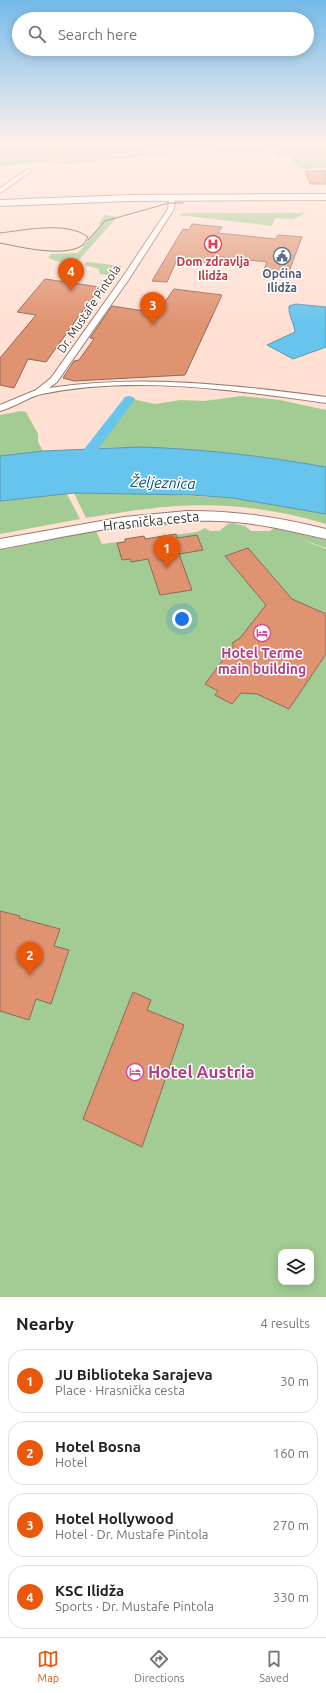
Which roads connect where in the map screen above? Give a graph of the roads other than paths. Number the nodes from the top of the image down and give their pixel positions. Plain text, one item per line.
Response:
1 (172, 204) edge
2 (231, 204) edge
3 (326, 206) edge
4 (39, 392) junction
5 (326, 400) edge
6 (0, 408) edge
7 (326, 534) edge
8 (0, 544) edge

1 - 4 street, Dr. Mustafe Pintola
2 - 3 main road
4 - 5 street
4 - 6 street, Dr. Mustafe Pintola
7 - 8 main road, Hrasnička cesta

